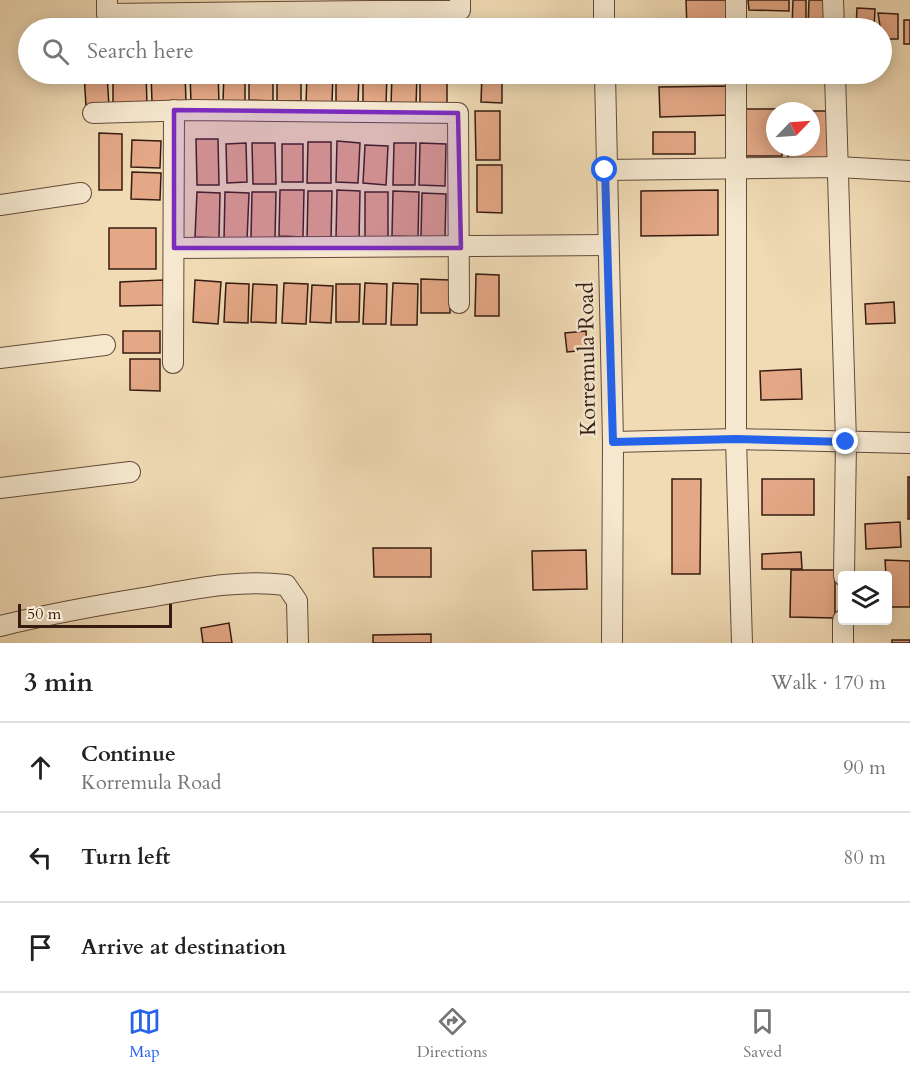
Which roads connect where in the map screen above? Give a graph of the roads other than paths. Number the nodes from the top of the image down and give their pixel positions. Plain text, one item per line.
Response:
1 (107, 0) edge
2 (460, 0) edge
3 (604, 0) edge
4 (736, 0) edge
5 (833, 0) edge
6 (604, 18) edge
7 (736, 18) edge
8 (834, 18) edge
9 (604, 84) edge
10 (736, 84) edge
11 (835, 84) edge
12 (174, 110) junction
13 (93, 113) dead end
14 (736, 167) junction
15 (838, 167) junction
16 (605, 170) junction
17 (910, 171) edge
18 (81, 193) dead end
19 (0, 205) edge
20 (608, 246) junction
21 (174, 248) junction
22 (460, 248) junction
23 (459, 303) dead end
24 (105, 345) dead end
25 (0, 358) edge
26 (173, 363) dead end
27 (736, 439) junction
28 (613, 442) junction
29 (846, 442) junction
30 (910, 442) edge
31 (130, 472) dead end
32 (0, 488) edge
33 (844, 571) edge
34 (843, 625) edge
35 (0, 626) edge
36 (298, 643) edge
37 (612, 643) edge
38 (741, 643) edge
39 (843, 643) edge

1 - 2 street
3 - 6 street
4 - 7 street
5 - 8 street
9 - 16 street, Korremula Road
10 - 14 street
11 - 15 street
12 - 13 street
12 - 21 street
12 - 22 street
14 - 15 street
14 - 16 street
14 - 27 street
15 - 17 street
15 - 29 street
16 - 20 street, Korremula Road
18 - 19 street
20 - 22 street
20 - 28 street, Korremula Road
21 - 22 street
21 - 26 street
22 - 23 street
24 - 25 street
27 - 28 street
27 - 29 street
27 - 38 street
28 - 37 street, Korremula Road
29 - 30 street
29 - 33 street
31 - 32 street
34 - 39 street
35 - 36 street

